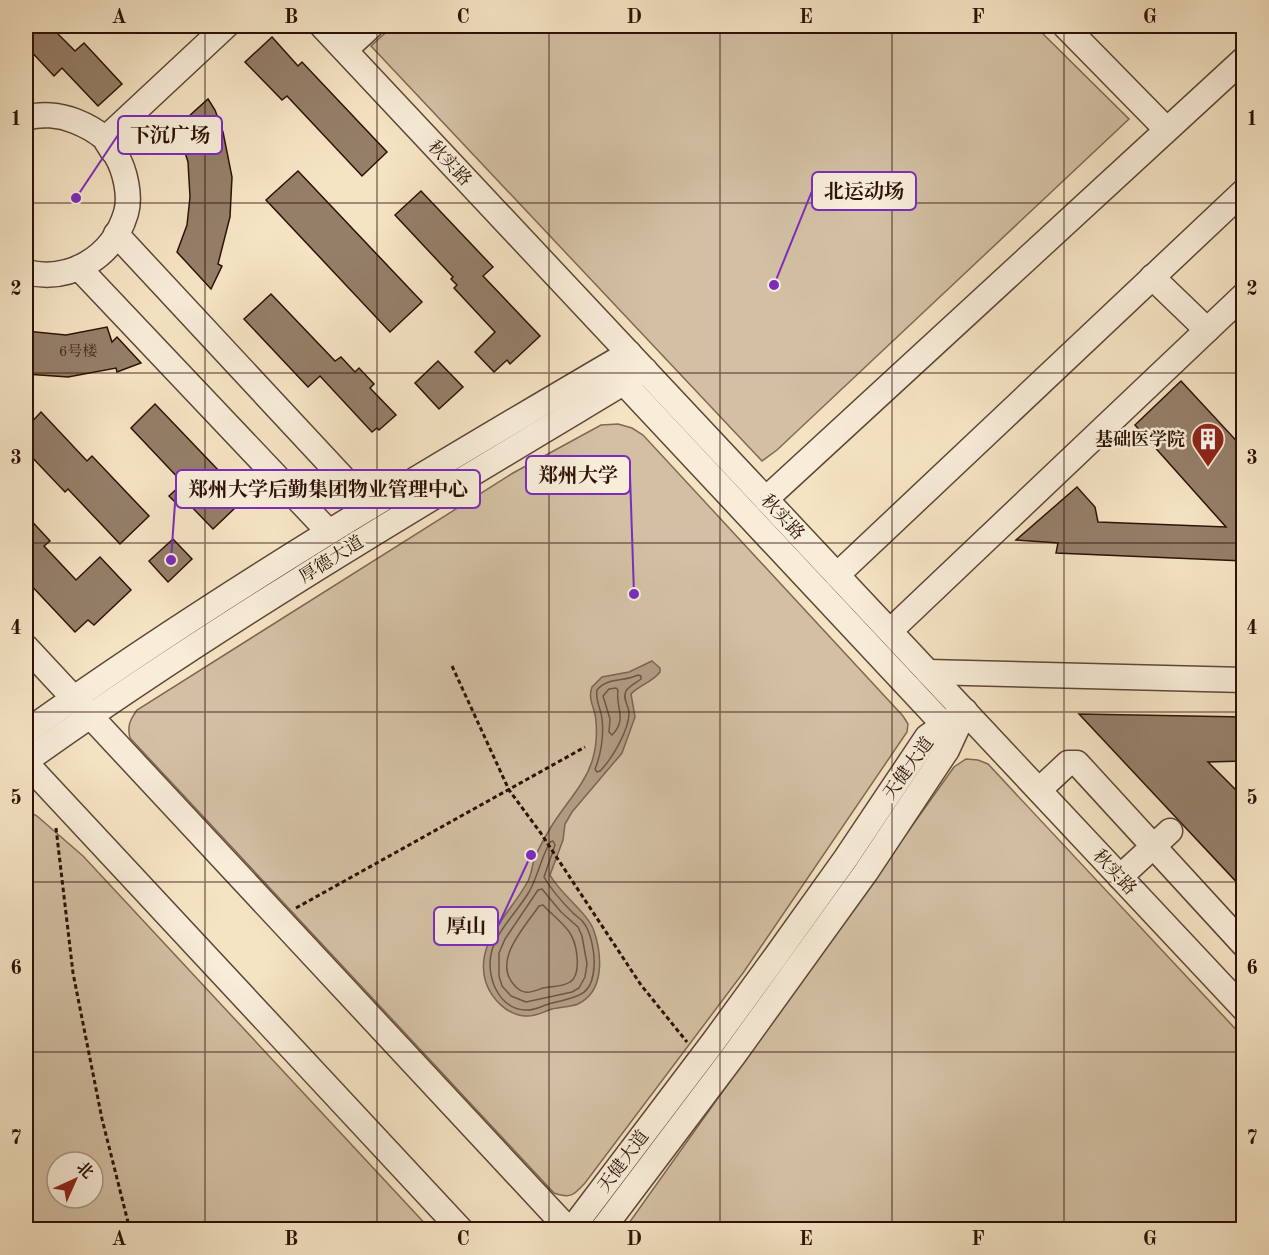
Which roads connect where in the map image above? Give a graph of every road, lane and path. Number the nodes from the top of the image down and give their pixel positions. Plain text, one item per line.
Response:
1 (226, 26) edge
2 (322, 26) edge
3 (371, 26) edge
4 (1065, 26) edge
5 (345, 50) junction
6 (1244, 59) edge
7 (28, 113) edge
8 (1167, 129) junction
9 (106, 138) junction
10 (1244, 191) edge
11 (116, 234) junction
12 (79, 268) junction
13 (26, 272) edge
14 (1152, 277) junction
15 (1244, 295) edge
16 (1207, 330) junction
17 (628, 352) junction
18 (645, 370) junction
19 (624, 383) junction
20 (766, 499) junction
21 (370, 507) junction
22 (329, 532) junction
23 (837, 575) junction
24 (890, 632) junction
25 (26, 647) edge
26 (452, 666) dead end
27 (928, 672) junction
28 (1244, 680) edge
29 (81, 707) junction
30 (965, 711) junction
31 (944, 725) junction
32 (26, 732) edge
33 (585, 747) dead end
34 (26, 762) edge
35 (509, 790) junction
36 (1039, 790) junction
37 (56, 826) dead end
38 (1162, 839) junction
39 (1120, 877) junction
40 (278, 918) junction
41 (1244, 945) edge
42 (1242, 1003) edge
43 (700, 1059) junction
44 (130, 1230) edge
45 (461, 1230) edge
46 (570, 1230) edge
47 (602, 1230) edge

1 - 9 lane
2 - 5 lane, 秋实路
3 - 5 lane
4 - 8 lane
5 - 17 lane, 秋实路
6 - 8 lane
7 - 9 lane
8 - 20 lane
9 - 11 lane
10 - 14 lane
11 - 12 lane
11 - 21 lane
12 - 13 lane
12 - 22 lane
14 - 16 lane
14 - 23 lane
15 - 16 lane
16 - 24 lane
17 - 18 lane, 秋实路
17 - 21 lane, 厚德大道
18 - 19 lane, 厚德大道
18 - 20 lane, 秋实路
19 - 29 lane, 厚德大道
19 - 31 lane
20 - 23 lane, 秋实路
21 - 22 lane, 厚德大道
22 - 29 lane, 厚德大道
23 - 24 lane, 秋实路
24 - 27 lane, 秋实路
25 - 29 lane
26 - 35 path
27 - 28 lane
27 - 30 lane, 秋实路
29 - 32 lane, 厚德大道
29 - 34 lane, 厚德大道
29 - 40 lane
30 - 31 lane, 天健大道
30 - 36 lane, 秋实路
30 - 47 lane, 天健大道
31 - 43 lane, 天健大道
33 - 35 path
34 - 45 lane
35 - 40 path
35 - 43 path
36 - 38 lane
36 - 39 lane, 秋实路
37 - 44 path
38 - 39 lane
38 - 41 lane
39 - 42 lane, 秋实路
40 - 46 lane
43 - 46 lane, 天健大道

